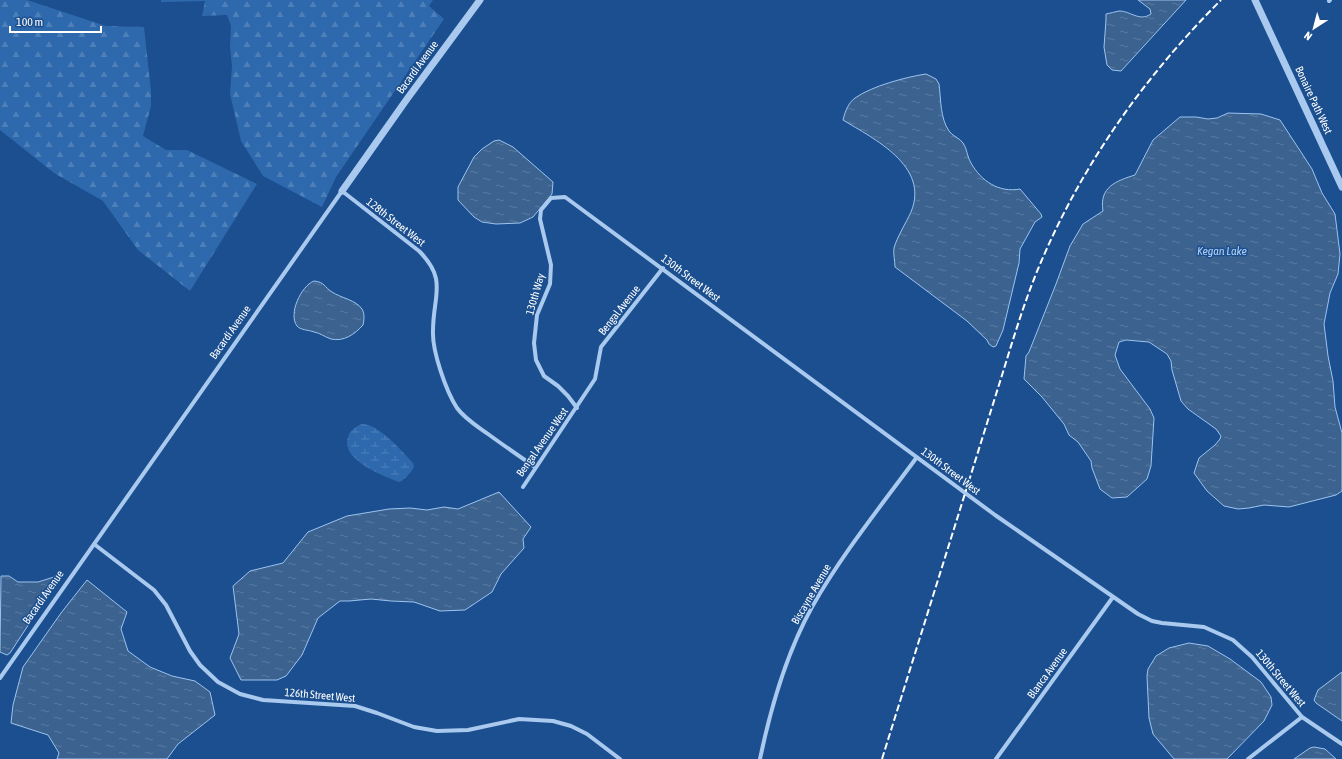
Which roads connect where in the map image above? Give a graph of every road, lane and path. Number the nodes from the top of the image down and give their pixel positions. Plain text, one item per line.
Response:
1 (480, 0) edge
2 (1255, 0) edge
3 (1342, 187) edge
4 (342, 191) junction
5 (551, 198) joint
6 (663, 268) junction
7 (576, 408) junction
8 (917, 457) junction
9 (535, 467) junction
10 (522, 487) dead end
11 (94, 544) junction
12 (1112, 597) junction
13 (0, 678) edge
14 (1302, 718) junction
15 (1342, 744) edge
16 (620, 759) edge
17 (760, 759) edge
18 (996, 759) edge
19 (1248, 759) edge

1 - 4 street, Bacardi Avenue
2 - 3 street, Bonaire Path West
4 - 9 street, 128th Street West
4 - 11 street, Bacardi Avenue
5 - 6 street, 130th Street West
5 - 7 street, 130th Way
6 - 7 street, Bengal Avenue
6 - 8 street, 130th Street West
7 - 9 street, Bengal Avenue West
8 - 12 street, 130th Street West
8 - 17 street, Biscayne Avenue
9 - 10 street, Bengal Avenue West
11 - 13 street, Bacardi Avenue
11 - 16 street, 126th Street West
12 - 14 street, 130th Street West
12 - 18 street, Blanca Avenue
14 - 15 street, 130th Street West
14 - 19 street

